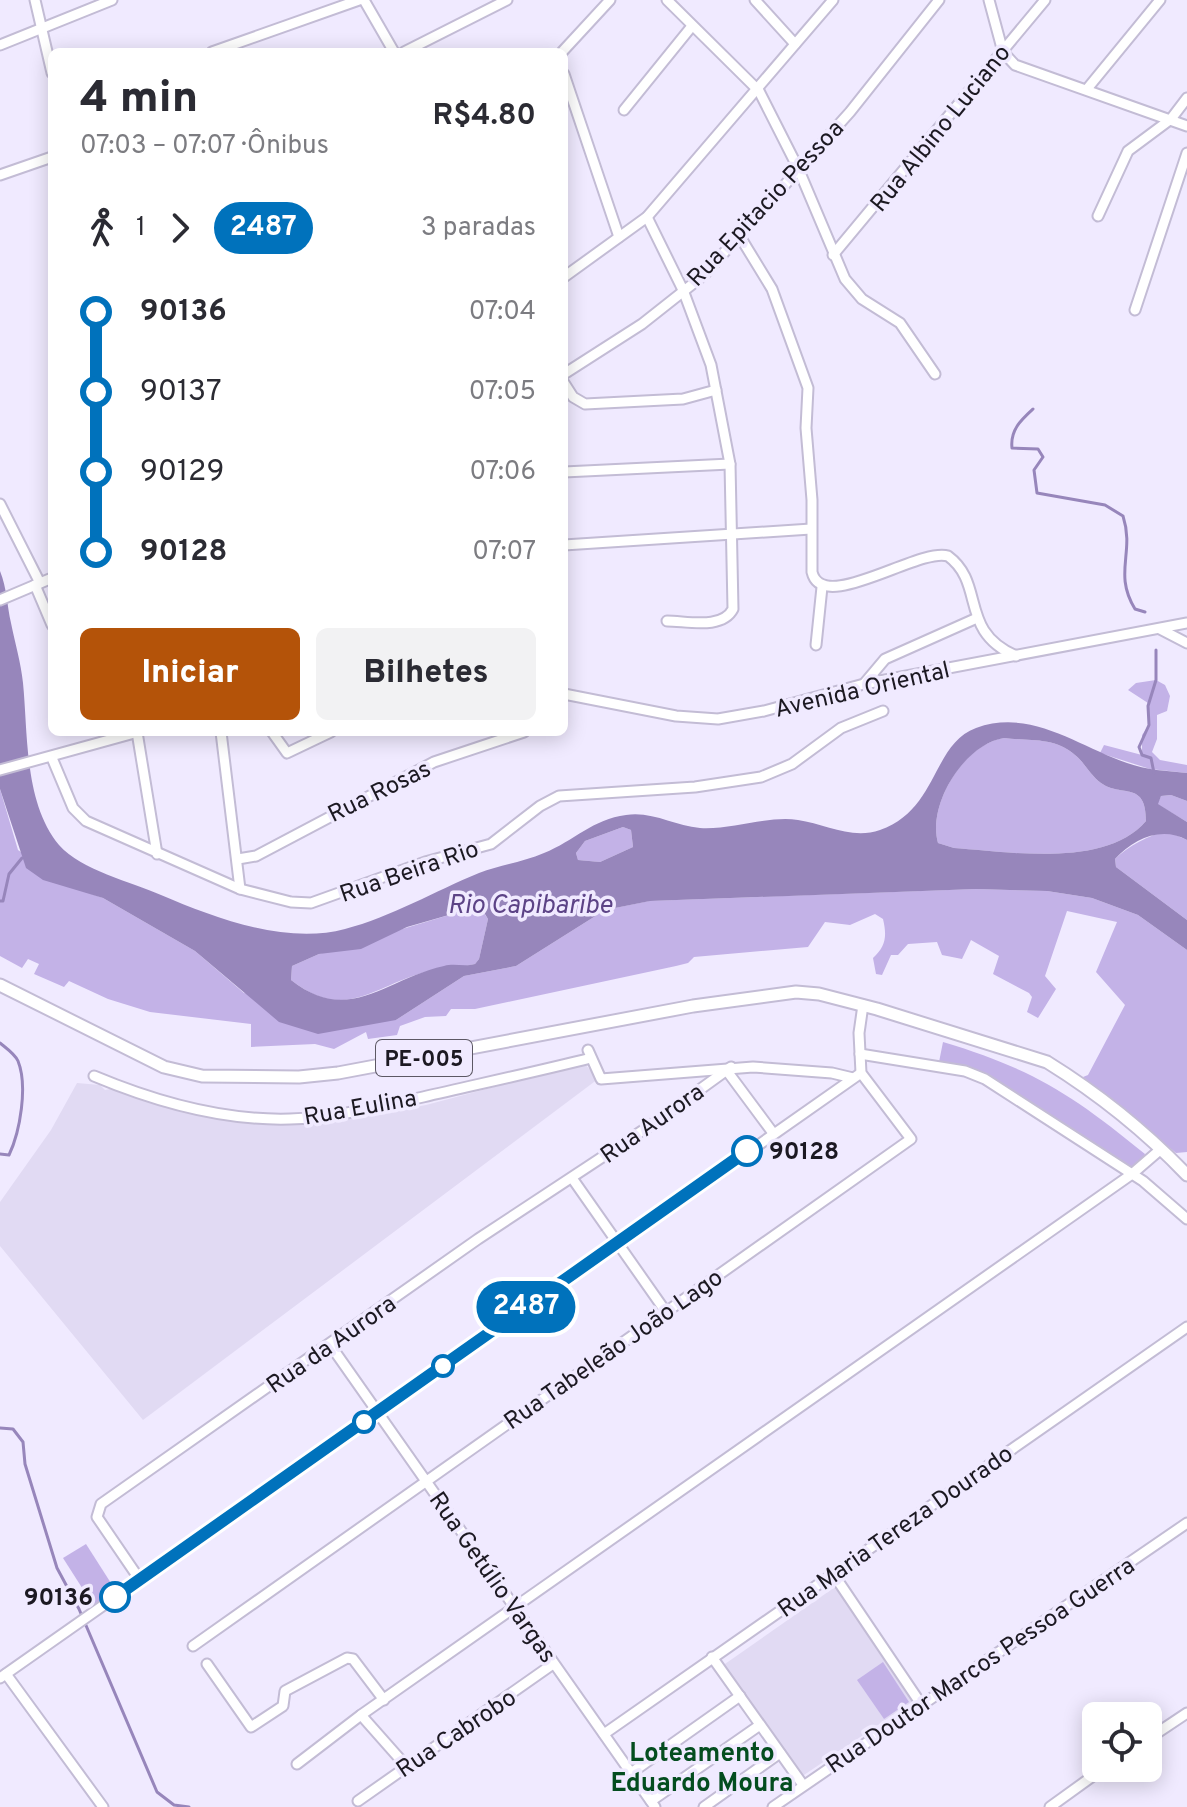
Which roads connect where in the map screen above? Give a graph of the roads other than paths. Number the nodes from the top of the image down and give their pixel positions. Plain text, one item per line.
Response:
1 (35, 0) edge
2 (112, 0) edge
3 (362, 0) edge
4 (507, 0) edge
5 (610, 0) edge
6 (667, 0) edge
7 (755, 0) edge
8 (833, 0) edge
9 (989, 0) edge
10 (1045, 0) edge
11 (1160, 0) edge
12 (939, 1) edge
13 (692, 26) junction
14 (42, 29) junction
15 (795, 44) junction
16 (0, 45) edge
17 (224, 48) edge
18 (392, 48) edge
19 (412, 48) edge
20 (566, 48) edge
21 (1003, 52) junction
22 (48, 55) edge
23 (568, 86) edge
24 (1087, 89) junction
25 (759, 91) junction
26 (1187, 98) edge
27 (624, 110) dead end
28 (1171, 119) junction
29 (1187, 126) edge
30 (1187, 153) edge
31 (48, 158) edge
32 (798, 168) junction
33 (0, 175) edge
34 (1098, 216) dead end
35 (647, 217) junction
36 (739, 235) junction
37 (619, 237) junction
38 (833, 255) junction
39 (568, 270) edge
40 (683, 290) junction
41 (1135, 310) dead end
42 (568, 371) edge
43 (935, 374) dead end
44 (568, 389) edge
45 (716, 390) junction
46 (730, 464) junction
47 (568, 472) edge
48 (0, 504) edge
49 (811, 529) junction
50 (731, 532) junction
51 (568, 545) edge
52 (48, 580) edge
53 (34, 586) junction
54 (822, 587) junction
55 (0, 600) edge
56 (48, 616) edge
57 (977, 618) junction
58 (667, 621) dead end
59 (1187, 623) edge
60 (1160, 629) junction
61 (1187, 643) edge
62 (816, 645) dead end
63 (1016, 656) junction
64 (864, 684) junction
65 (568, 695) edge
66 (883, 711) dead end
67 (138, 736) edge
68 (222, 736) edge
69 (275, 736) edge
70 (323, 736) edge
71 (512, 736) edge
72 (99, 737) edge
73 (52, 758) junction
74 (0, 770) edge
75 (157, 854) junction
76 (238, 859) junction
77 (240, 889) junction
78 (0, 985) edge
79 (863, 1005) junction
80 (860, 1054) junction
81 (729, 1069) junction
82 (94, 1076) dead end
83 (857, 1076) junction
84 (773, 1133) junction
85 (1161, 1149) junction
86 (1132, 1174) junction
87 (1187, 1175) edge
88 (572, 1178) junction
89 (1187, 1219) edge
90 (618, 1241) junction
91 (666, 1312) junction
92 (1187, 1327) edge
93 (331, 1346) junction
94 (377, 1413) junction
95 (426, 1481) junction
96 (1187, 1523) edge
97 (834, 1575) junction
98 (140, 1580) junction
99 (513, 1608) junction
100 (193, 1646) dead end
101 (712, 1657) junction
102 (207, 1664) dead end
103 (553, 1664) junction
104 (3, 1676) edge
105 (740, 1696) junction
106 (384, 1700) junction
107 (921, 1704) junction
108 (1187, 1713) edge
109 (361, 1715) junction
110 (760, 1725) junction
111 (1162, 1730) edge
112 (604, 1734) junction
113 (780, 1753) junction
114 (297, 1764) dead end
115 (407, 1767) junction
116 (631, 1773) junction
117 (1085, 1782) edge
118 (803, 1785) junction
119 (358, 1801) dead end
120 (653, 1804) edge
121 (103, 1807) edge
122 (704, 1807) edge
123 (773, 1807) edge
124 (1050, 1807) edge

1 - 14 street
2 - 14 street
3 - 17 street
3 - 18 street
4 - 19 street
5 - 20 street
6 - 13 street
7 - 15 street
8 - 15 street
9 - 21 street
10 - 21 street, Rua Albino Luciano
11 - 24 street
12 - 32 street, Rua Epitacio Pessoa
13 - 25 street
13 - 27 street
14 - 16 street
14 - 22 street
15 - 25 street
21 - 24 street
21 - 38 street, Rua Albino Luciano
23 - 37 street
24 - 28 street
25 - 32 street
25 - 35 street
26 - 28 street
28 - 29 street
28 - 34 street
30 - 41 street
31 - 33 street
32 - 36 street, Rua Epitacio Pessoa
32 - 38 street
35 - 37 street
35 - 40 street
36 - 40 street, Rua Epitacio Pessoa
36 - 49 street
37 - 39 street
38 - 43 street
40 - 42 street, Rua Epitacio Pessoa
40 - 45 street
44 - 45 street
45 - 46 street
46 - 47 street
46 - 50 street
48 - 53 street
49 - 50 street
49 - 54 street
50 - 51 street
50 - 58 street
52 - 53 street
53 - 55 street
53 - 56 street
54 - 57 street
54 - 62 street
57 - 63 street
57 - 64 street
59 - 60 street, Avenida Oriental
60 - 61 street
60 - 63 street, Avenida Oriental
63 - 64 street, Avenida Oriental
64 - 65 street, Avenida Oriental
66 - 77 street, Rua Beira Rio
67 - 75 street
68 - 76 street
69 - 70 street
71 - 76 street, Rua Rosas
72 - 73 street
73 - 74 street
73 - 75 street, Rua Beira Rio
75 - 77 street, Rua Beira Rio
76 - 77 street
78 - 79 main road, PE-005
79 - 80 street
79 - 85 main road, PE-005
80 - 83 street
80 - 86 street
81 - 82 street, Rua Eulina
81 - 83 street, Rua Eulina
81 - 84 street
81 - 88 street, Rua Aurora
83 - 84 street
83 - 91 street, Rua Tabeleão João Lago
84 - 90 street
85 - 86 street
85 - 87 main road, PE-005
86 - 89 street
86 - 99 street
88 - 90 street
88 - 93 street, Rua da Aurora
90 - 91 street
90 - 94 street
91 - 95 street, Rua Tabeleão João Lago
92 - 97 street, Rua Maria Tereza Dourado
93 - 94 street, Rua Getúlio Vargas
93 - 98 street, Rua da Aurora
94 - 95 street, Rua Getúlio Vargas
94 - 98 street
95 - 99 street, Rua Getúlio Vargas
95 - 100 street, Rua Tabeleão João Lago
96 - 107 street, Rua Doutor Marcos Pessoa Guerra
97 - 101 street, Rua Maria Tereza Dourado
97 - 107 street
98 - 104 street
99 - 103 street, Rua Getúlio Vargas
99 - 106 street
101 - 105 street
101 - 112 street, Rua Maria Tereza Dourado
102 - 106 street
103 - 112 street, Rua Getúlio Vargas
103 - 115 street, Rua Cabrobo
104 - 121 street
105 - 110 street
105 - 116 street
106 - 109 street
107 - 118 street, Rua Doutor Marcos Pessoa Guerra
108 - 111 street
109 - 114 street
109 - 115 street
110 - 113 street
110 - 120 street
112 - 116 street, Rua Getúlio Vargas
113 - 118 street
113 - 122 street
115 - 119 street, Rua Cabrobo
116 - 120 street, Rua Getúlio Vargas
117 - 124 street
118 - 123 street, Rua Doutor Marcos Pessoa Guerra

